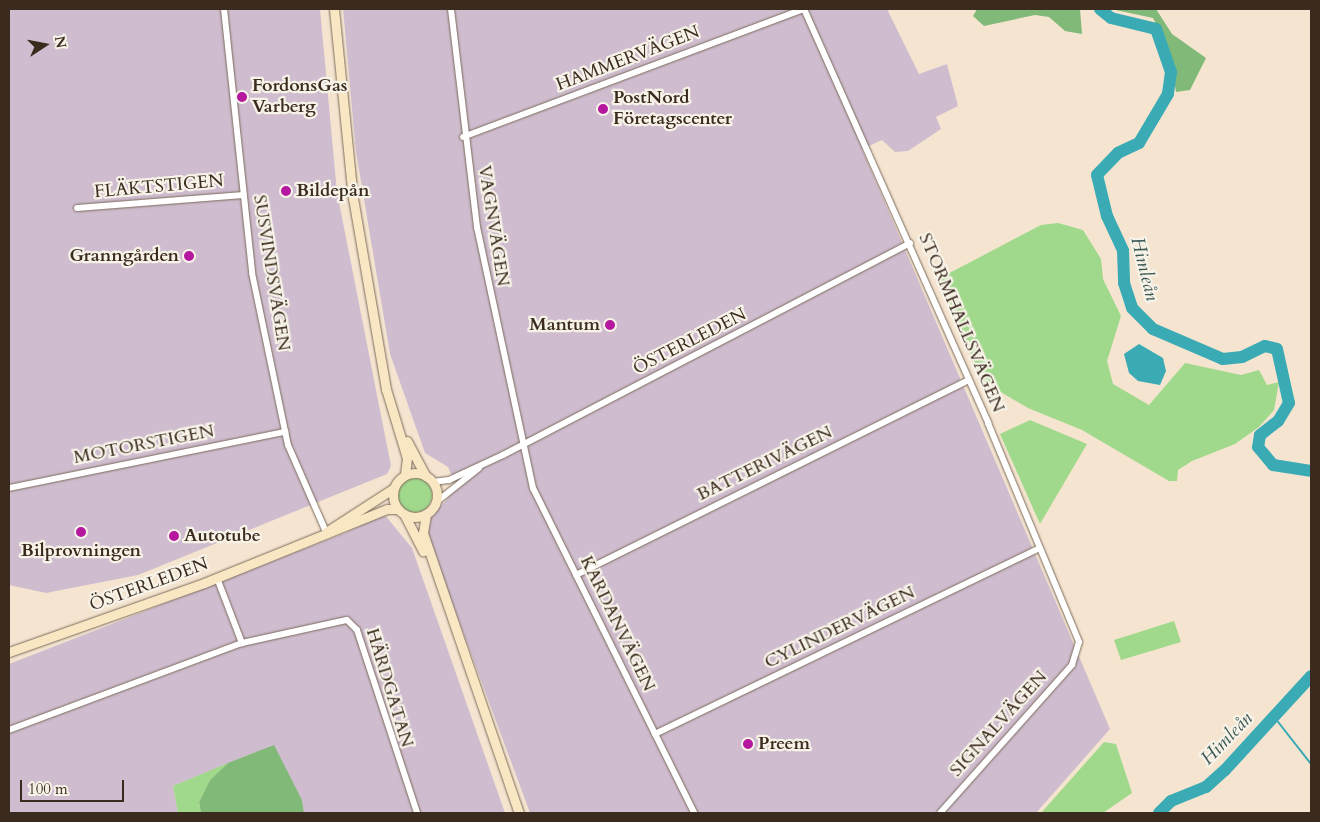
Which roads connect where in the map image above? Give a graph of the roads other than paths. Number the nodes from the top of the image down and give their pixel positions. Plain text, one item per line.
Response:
1 (224, 9) edge
2 (334, 9) edge
3 (452, 9) edge
4 (804, 9) edge
5 (463, 137) junction
6 (243, 195) junction
7 (78, 208) dead end
8 (910, 243) junction
9 (386, 377) junction
10 (968, 380) junction
11 (285, 432) junction
12 (522, 446) junction
13 (483, 465) junction
14 (405, 475) junction
15 (429, 479) junction
16 (9, 488) edge
17 (394, 488) junction
18 (435, 503) junction
19 (401, 512) junction
20 (426, 514) junction
21 (326, 532) junction
22 (1039, 548) junction
23 (576, 574) junction
24 (217, 578) junction
25 (445, 604) junction
26 (242, 642) junction
27 (9, 652) edge
28 (1079, 653) joint
29 (9, 730) edge
30 (490, 734) junction
31 (655, 734) junction
32 (417, 813) edge
33 (519, 813) edge
34 (524, 813) edge
35 (694, 813) edge
36 (940, 813) edge

1 - 6 street, SUSVINDSVÄGEN
2 - 9 main road
3 - 5 street, VAGNVÄGEN
4 - 5 street, HAMMERVÄGEN
4 - 8 street, STORMHALLSVÄGEN
5 - 12 street, VAGNVÄGEN
6 - 7 street, FLÄKTSTIGEN
6 - 11 street, SUSVINDSVÄGEN
8 - 10 street, STORMHALLSVÄGEN
8 - 12 street, ÖSTERLEDEN
9 - 14 main road
9 - 15 main road
10 - 22 street, STORMHALLSVÄGEN
10 - 23 street, BATTERIVÄGEN
11 - 16 street, MOTORSTIGEN
11 - 21 street, SUSVINDSVÄGEN
12 - 13 street, ÖSTERLEDEN
12 - 23 street, KARDANVÄGEN
13 - 15 street, ÖSTERLEDEN
13 - 18 street, ÖSTERLEDEN
14 - 15 main road
14 - 17 main road
15 - 18 main road
17 - 19 main road
17 - 21 main road, ÖSTERLEDEN
18 - 20 main road
19 - 20 main road
19 - 21 main road, ÖSTERLEDEN
19 - 25 main road
20 - 25 main road
21 - 24 main road, ÖSTERLEDEN
22 - 28 street, STORMHALLSVÄGEN
22 - 31 street, CYLINDERVÄGEN
23 - 31 street, KARDANVÄGEN
24 - 26 street
24 - 27 main road, ÖSTERLEDEN
25 - 30 main road
26 - 29 street, HÄRDGATAN
26 - 32 street, HÄRDGATAN
28 - 36 street, SIGNALVÄGEN
30 - 33 main road
30 - 34 main road
31 - 35 street, KARDANVÄGEN

